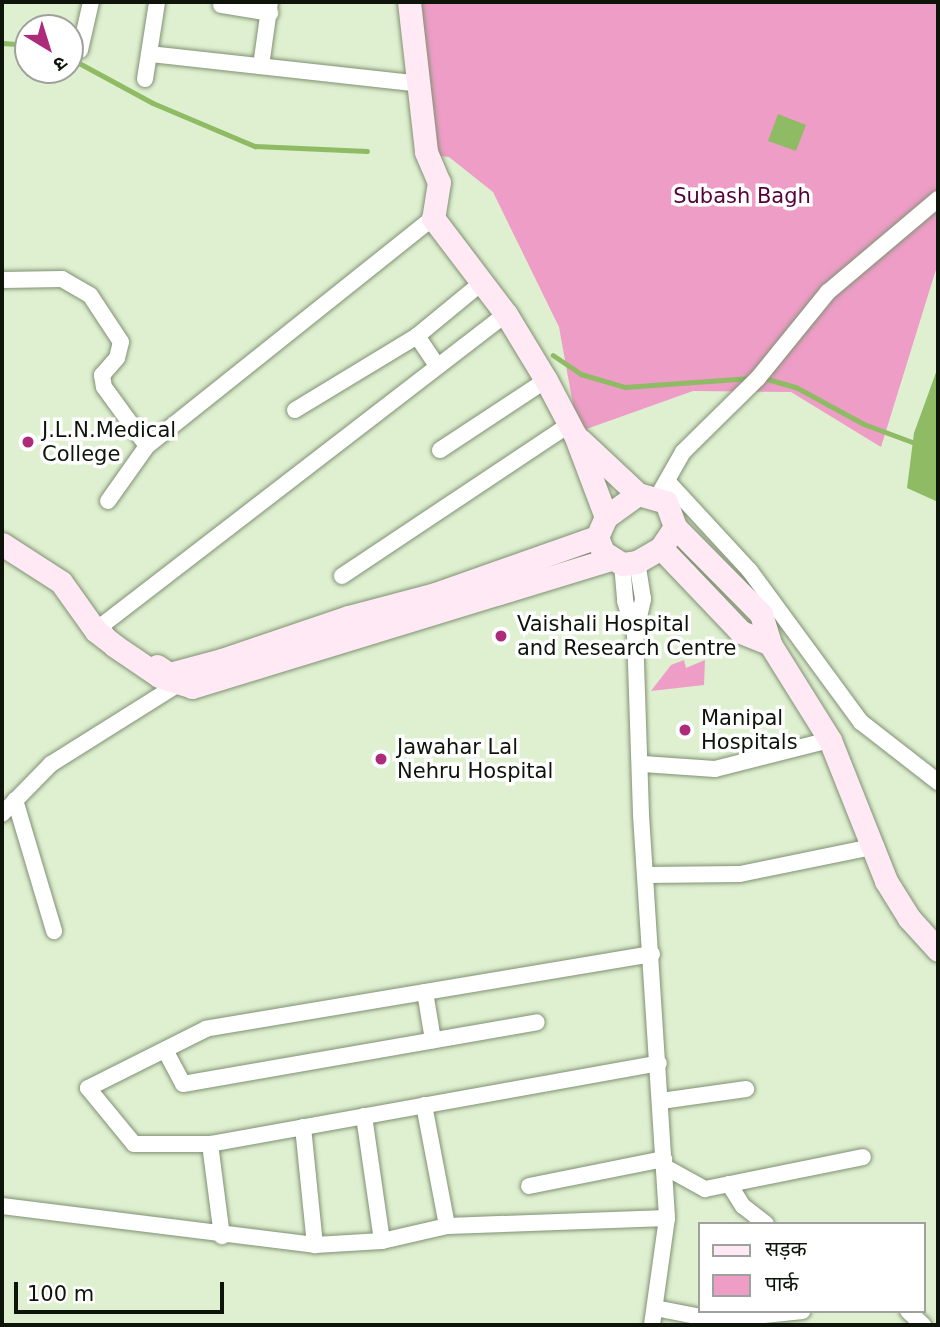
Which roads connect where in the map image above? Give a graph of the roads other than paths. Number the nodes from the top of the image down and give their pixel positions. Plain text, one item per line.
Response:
1 (91, 2) edge
2 (157, 2) edge
3 (410, 2) edge
4 (221, 5) dead end
5 (270, 7) edge
6 (84, 33) edge
7 (150, 54) junction
8 (261, 66) junction
9 (145, 79) dead end
10 (420, 84) junction
11 (938, 199) edge
12 (433, 218) junction
13 (2, 280) edge
14 (480, 284) junction
15 (506, 314) junction
16 (417, 336) junction
17 (437, 366) junction
18 (546, 380) junction
19 (295, 410) dead end
20 (573, 430) junction
21 (147, 446) junction
22 (440, 450) dead end
23 (654, 490) junction
24 (108, 501) dead end
25 (602, 527) junction
26 (675, 527) junction
27 (2, 544) edge
28 (661, 548) junction
29 (623, 562) junction
30 (342, 576) dead end
31 (437, 603) junction
32 (94, 621) junction
33 (303, 641) junction
34 (770, 644) junction
35 (177, 685) junction
36 (830, 740) junction
37 (643, 764) junction
38 (938, 782) edge
39 (15, 800) junction
40 (2, 814) edge
41 (876, 846) junction
42 (647, 875) junction
43 (54, 931) dead end
44 (938, 950) edge
45 (652, 954) junction
46 (425, 992) junction
47 (537, 1023) dead end
48 (433, 1041) junction
49 (164, 1050) junction
50 (659, 1063) junction
51 (746, 1089) dead end
52 (661, 1101) junction
53 (424, 1105) junction
54 (364, 1116) junction
55 (303, 1127) junction
56 (210, 1144) junction
57 (863, 1157) dead end
58 (664, 1163) junction
59 (729, 1184) junction
60 (528, 1186) dead end
61 (2, 1206) edge
62 (667, 1218) junction
63 (763, 1222) edge
64 (447, 1226) junction
65 (222, 1236) junction
66 (382, 1241) junction
67 (315, 1245) junction
68 (655, 1308) junction
69 (910, 1313) edge
70 (803, 1317) edge
71 (717, 1322) edge
72 (652, 1325) edge
73 (923, 1325) edge

1 - 6 street
2 - 7 street
3 - 10 street
4 - 5 street
5 - 8 street
7 - 8 street
7 - 9 street
8 - 10 street
10 - 12 street
11 - 23 street
12 - 14 street
12 - 21 street
13 - 21 street
14 - 15 street
14 - 16 street
15 - 17 street
15 - 18 street
16 - 17 street
16 - 19 street
17 - 32 street
18 - 20 street
18 - 22 street
20 - 23 street
20 - 25 street
20 - 30 street
21 - 24 street
23 - 25 street
23 - 26 street
23 - 38 street
25 - 29 street
25 - 31 street
26 - 28 street
26 - 34 street
27 - 32 street
28 - 29 street
28 - 34 street
29 - 31 street
29 - 37 street
31 - 33 street
32 - 33 street
32 - 35 street
33 - 35 street
34 - 36 street
35 - 39 street
36 - 37 street
36 - 41 street
37 - 42 street
39 - 40 street
39 - 43 street
41 - 42 street
41 - 44 street
42 - 45 street
45 - 46 street
45 - 50 street
46 - 48 street
46 - 49 street
47 - 48 street
48 - 49 street
49 - 56 street
50 - 52 street
50 - 53 street
51 - 52 street
52 - 58 street
53 - 54 street
53 - 64 street
54 - 55 street
54 - 66 street
55 - 56 street
55 - 67 street
56 - 65 street
57 - 59 street
58 - 59 street
58 - 60 street
58 - 62 street
59 - 63 street
61 - 65 street
62 - 64 street
62 - 68 street
64 - 66 street
65 - 67 street
66 - 67 street
68 - 71 street
68 - 72 street
69 - 73 street
70 - 71 street

